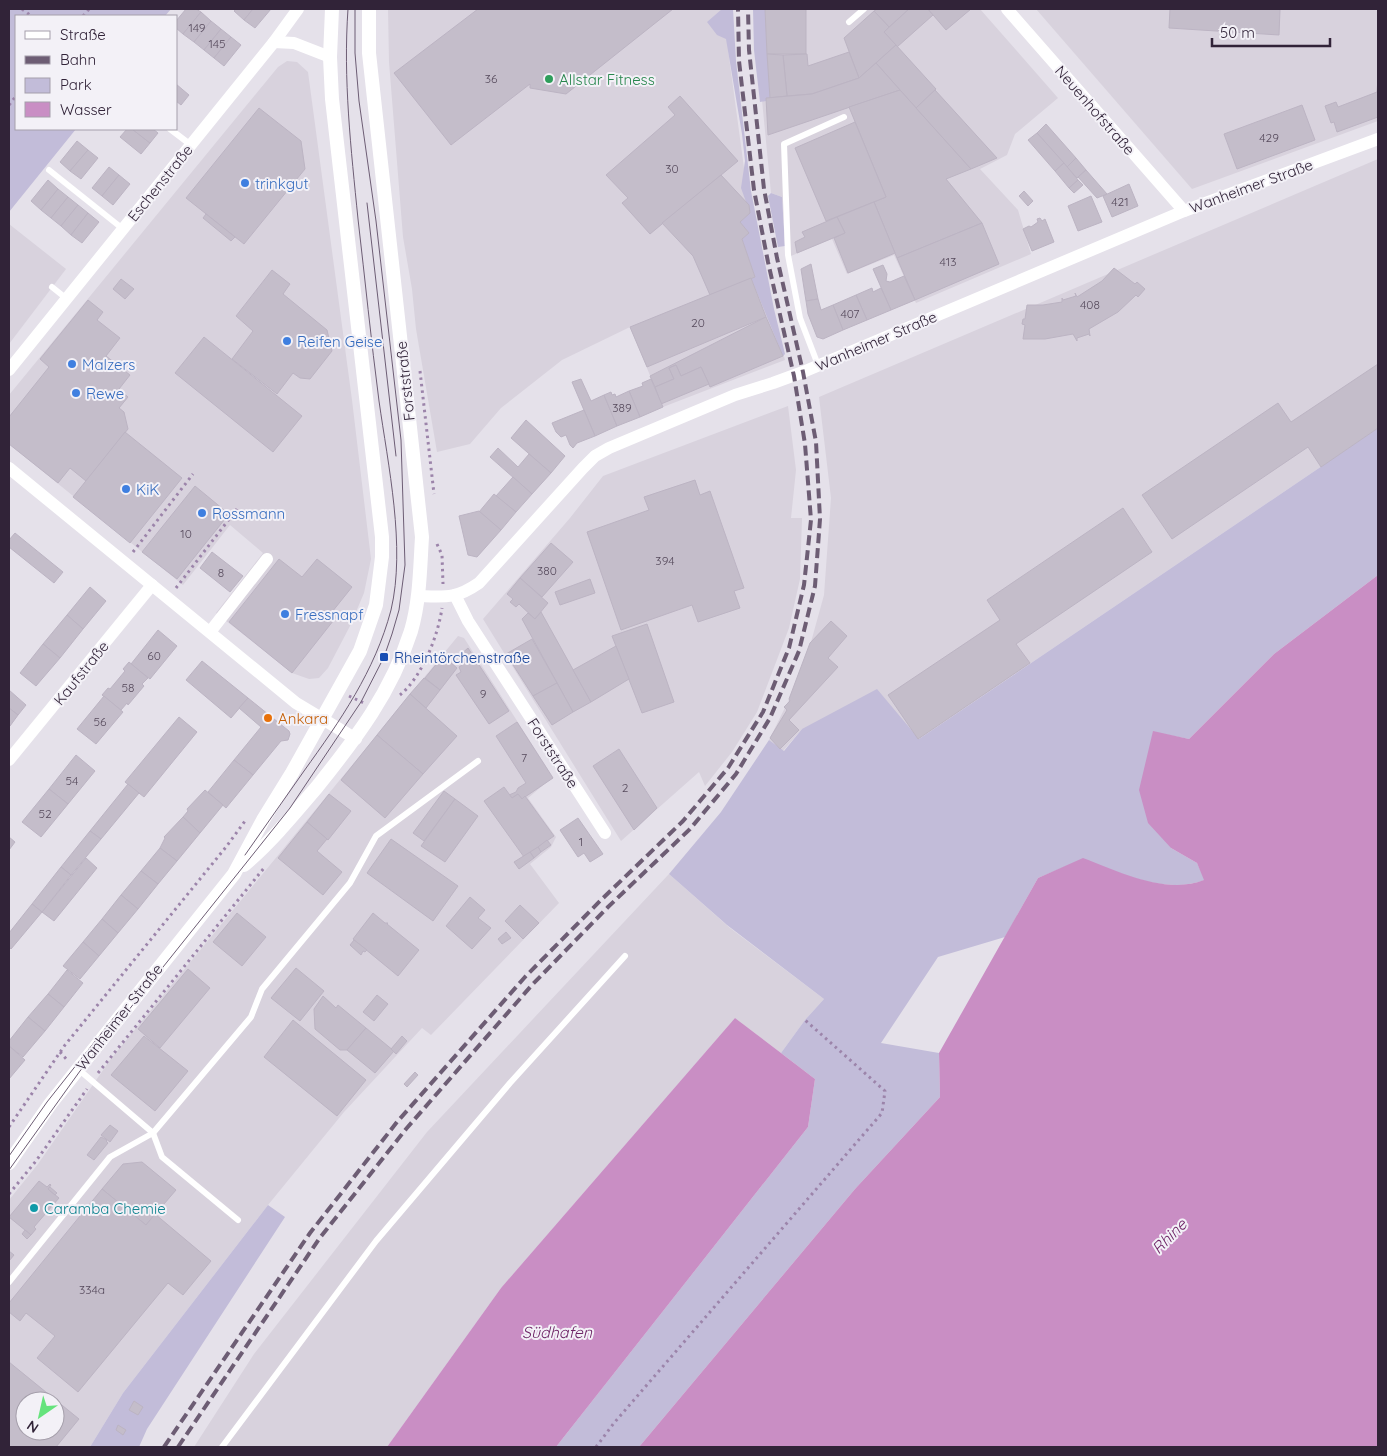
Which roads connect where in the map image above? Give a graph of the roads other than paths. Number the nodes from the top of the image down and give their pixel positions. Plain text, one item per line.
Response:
1 (298, 9) edge
2 (332, 9) edge
3 (369, 9) edge
4 (864, 9) edge
5 (1007, 9) edge
6 (849, 22) dead end
7 (274, 42) junction
8 (330, 58) junction
9 (844, 117) dead end
10 (171, 130) edge
11 (1378, 139) edge
12 (191, 145) junction
13 (49, 170) dead end
14 (1184, 211) junction
15 (123, 229) junction
16 (52, 287) dead end
17 (67, 299) junction
18 (818, 365) junction
19 (9, 370) edge
20 (9, 468) edge
21 (267, 559) dead end
22 (152, 585) junction
23 (418, 596) junction
24 (449, 596) junction
25 (210, 632) junction
26 (322, 719) junction
27 (356, 739) junction
28 (9, 760) edge
29 (478, 761) dead end
30 (605, 833) dead end
31 (234, 874) junction
32 (626, 956) dead end
33 (78, 1069) junction
34 (153, 1133) junction
35 (9, 1163) edge
36 (238, 1220) dead end
37 (9, 1282) edge
38 (222, 1447) edge

1 - 7 street
2 - 8 street
3 - 23 street, Forststraße
4 - 6 lane
5 - 14 street, Neuenhofstraße
7 - 8 street
7 - 12 street, Eschenstraße
8 - 26 street
9 - 18 lane
10 - 12 lane
11 - 14 street, Wanheimer Straße
12 - 15 street, Eschenstraße
13 - 15 lane
14 - 18 street, Wanheimer Straße
15 - 17 street, Eschenstraße
16 - 17 lane
17 - 19 street, Eschenstraße
18 - 24 street, Wanheimer Straße
20 - 22 street
21 - 25 street
22 - 25 street
22 - 28 street, Kaufstraße
23 - 24 street
23 - 27 street, Forststraße
24 - 30 street, Forststraße
25 - 26 street
26 - 27 street
26 - 31 street, Wanheimer Straße
27 - 31 street, Wanheimer Straße
29 - 34 lane
31 - 33 street, Wanheimer Straße
32 - 38 lane
33 - 34 lane
33 - 35 street, Wanheimer Straße
34 - 36 lane
34 - 37 lane

